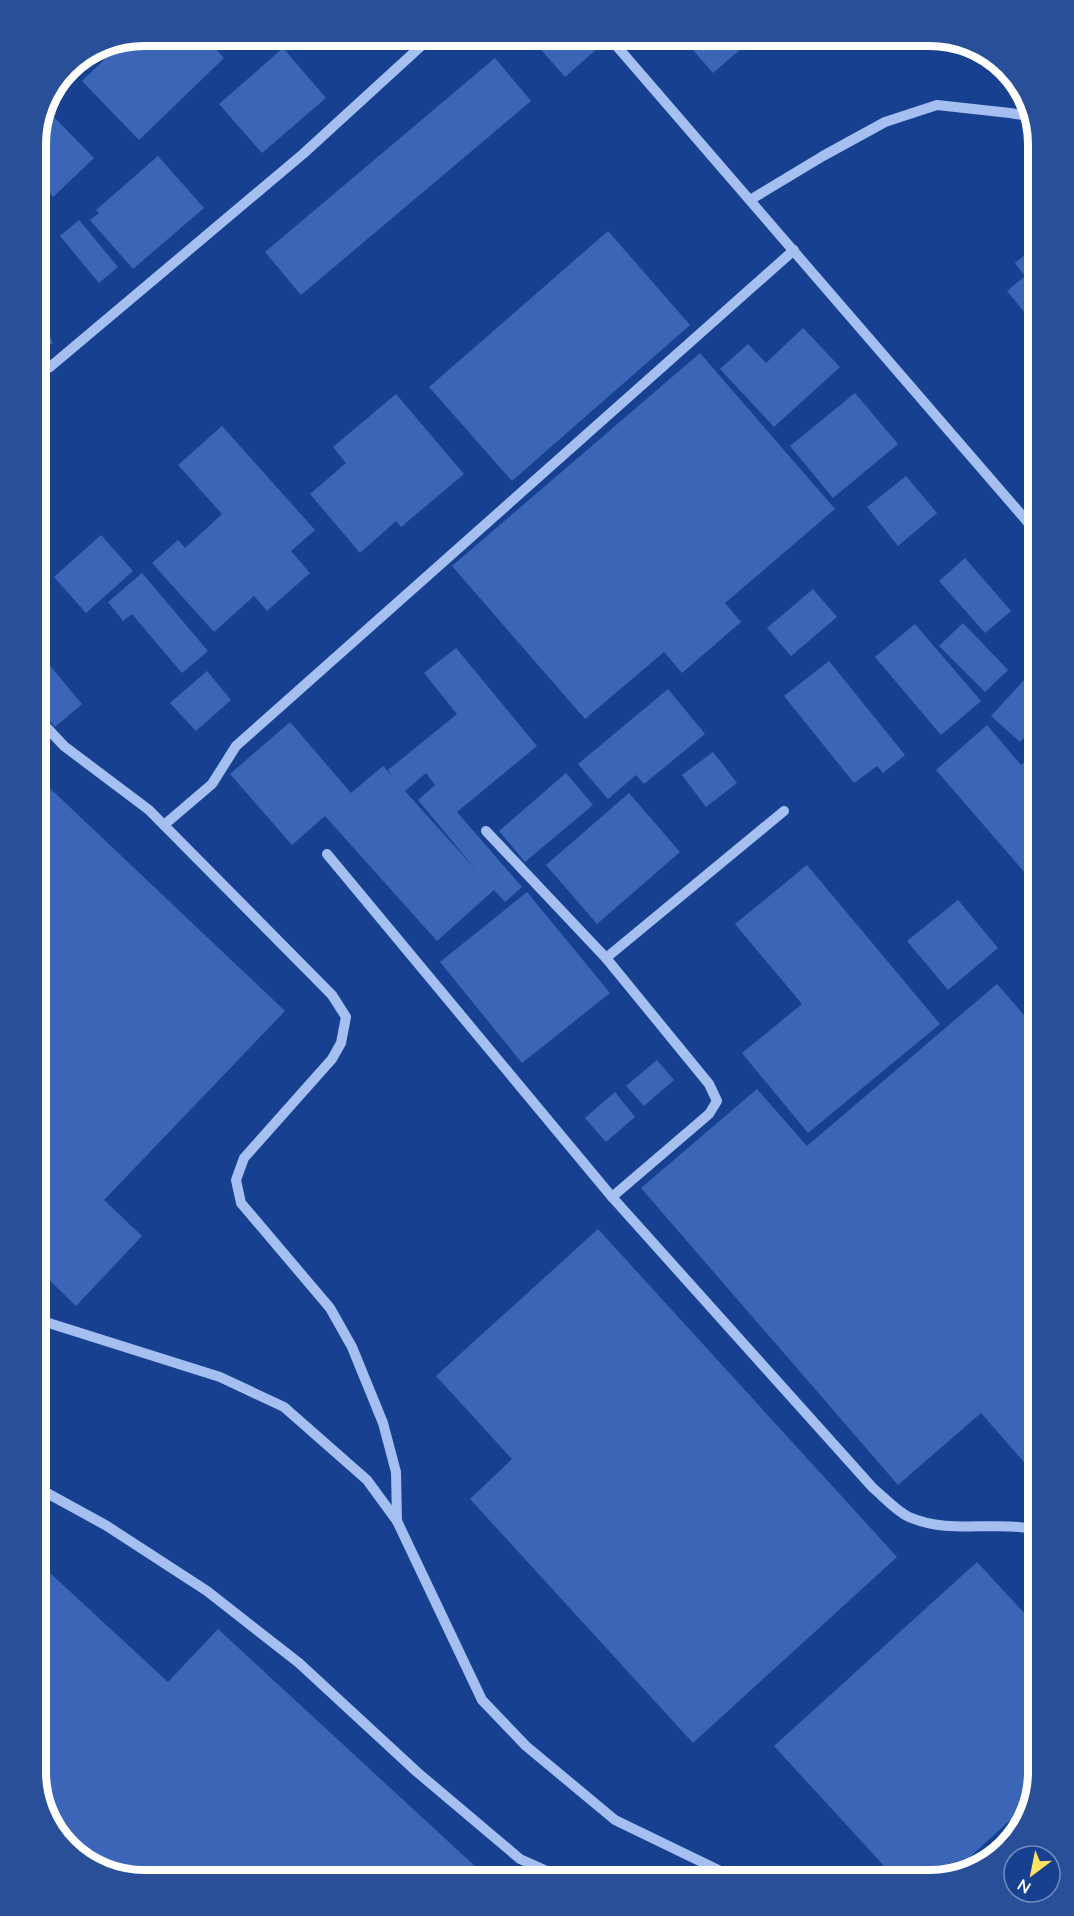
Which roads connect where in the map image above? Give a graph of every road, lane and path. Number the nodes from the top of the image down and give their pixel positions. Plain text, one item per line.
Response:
1 (421, 46) edge
2 (617, 47) edge
3 (1023, 115) edge
4 (750, 200) junction
5 (794, 250) junction
6 (47, 369) edge
7 (1028, 522) edge
8 (47, 727) edge
9 (784, 811) dead end
10 (164, 825) junction
11 (486, 831) dead end
12 (327, 854) dead end
13 (606, 958) junction
14 (612, 1197) junction
15 (46, 1322) edge
16 (46, 1493) edge
17 (397, 1521) junction
18 (1028, 1529) edge
19 (544, 1870) edge
20 (718, 1870) edge

1 - 6 lane
2 - 4 lane
3 - 4 lane
4 - 5 lane
5 - 7 lane
5 - 10 lane
8 - 10 lane
9 - 13 lane
10 - 17 lane
11 - 13 lane
12 - 14 lane
13 - 14 lane
14 - 18 lane
15 - 17 lane
16 - 19 lane
17 - 20 lane

